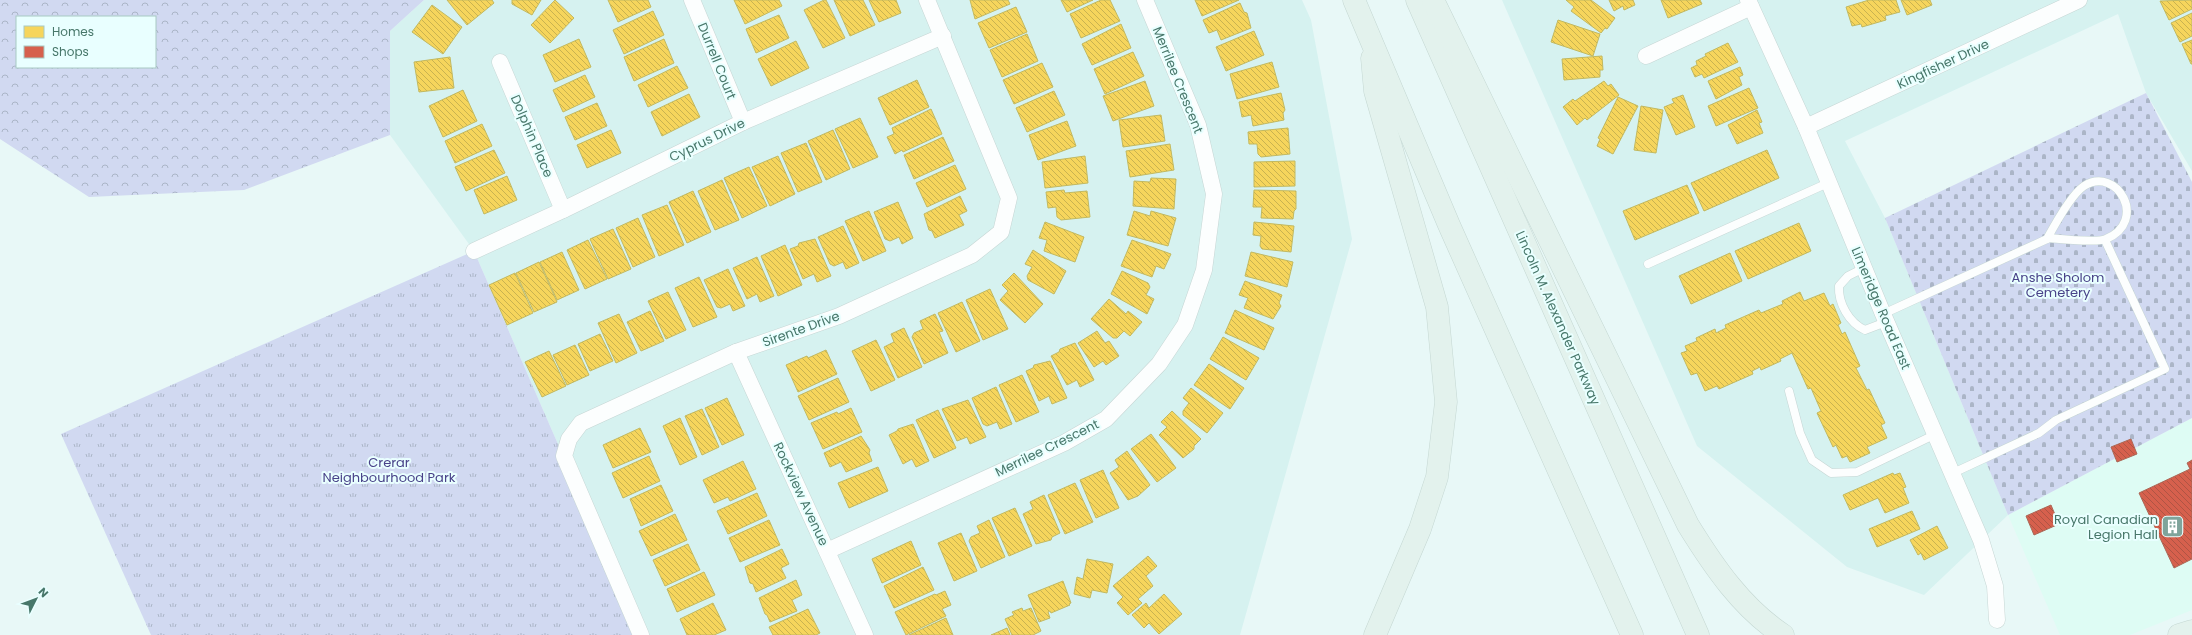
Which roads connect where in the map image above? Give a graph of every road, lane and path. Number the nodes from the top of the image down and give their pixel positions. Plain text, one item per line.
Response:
1 (692, 0) edge
2 (927, 0) edge
3 (1145, 0) edge
4 (1354, 0) edge
5 (1417, 0) edge
6 (1433, 0) edge
7 (2076, 1) edge
8 (1750, 3) edge
9 (943, 36) junction
10 (1371, 38) junction
11 (1646, 56) dead end
12 (500, 62) dead end
13 (742, 122) junction
14 (1806, 127) junction
15 (1828, 183) junction
16 (563, 210) junction
17 (2047, 239) junction
18 (2105, 240) junction
19 (474, 251) dead end
20 (1648, 264) dead end
21 (1864, 268) junction
22 (1885, 318) junction
23 (736, 352) junction
24 (1789, 390) dead end
25 (1936, 434) junction
26 (1953, 473) junction
27 (827, 551) junction
28 (1997, 620) dead end
29 (2192, 631) edge
30 (641, 635) edge
31 (866, 635) edge
32 (1375, 635) edge
33 (1632, 635) edge
34 (1698, 635) edge
35 (1783, 635) edge
36 (2178, 635) edge

1 - 13 street, Durrell Court
2 - 9 street, Sirente Drive
3 - 27 street, Merrilee Crescent
4 - 10 highway
5 - 34 highway, Lincoln M. Alexander Parkway
6 - 35 highway
7 - 14 street, Kingfisher Drive
8 - 11 street
8 - 14 street, Limeridge Road East
9 - 13 street, Cyprus Drive
9 - 23 street, Sirente Drive
10 - 32 highway
10 - 33 highway
12 - 16 street, Dolphin Place
13 - 16 street, Cyprus Drive
14 - 15 street, Limeridge Road East
15 - 20 lane
15 - 21 street, Limeridge Road East
16 - 19 street, Cyprus Drive
17 - 18 lane
17 - 18 lane
17 - 22 lane
18 - 26 lane
21 - 22 street, Limeridge Road East
21 - 22 lane
22 - 25 street, Limeridge Road East
23 - 27 street, Rockview Avenue
23 - 30 street, Sirente Drive
24 - 25 lane
25 - 26 street, Limeridge Road East
26 - 28 street, Limeridge Road East
27 - 31 street, Rockview Avenue
29 - 36 highway

